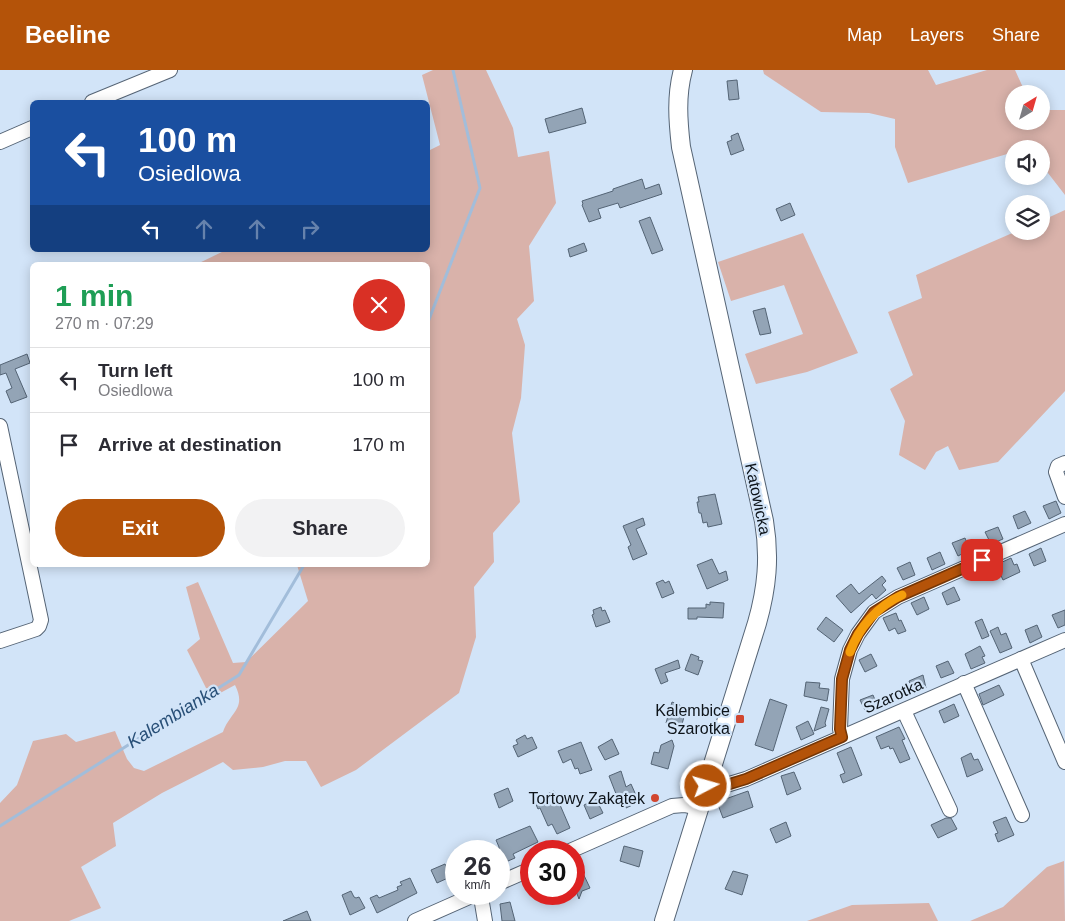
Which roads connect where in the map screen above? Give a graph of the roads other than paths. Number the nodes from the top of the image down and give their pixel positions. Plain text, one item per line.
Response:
1 (170, 70) edge
2 (683, 70) edge
3 (97, 100) edge
4 (30, 129) edge
5 (0, 142) edge
6 (0, 426) edge
7 (1065, 463) edge
8 (1065, 497) edge
9 (1065, 524) edge
10 (1065, 640) edge
11 (0, 641) edge
12 (1020, 659) junction
13 (964, 683) junction
14 (904, 711) junction
15 (842, 737) junction
16 (1065, 762) edge
17 (706, 786) junction
18 (699, 808) junction
19 (950, 810) dead end
20 (1022, 815) dead end
21 (585, 844) edge
22 (452, 905) edge
23 (482, 905) edge
24 (415, 921) edge
25 (485, 921) edge
26 (664, 921) edge

1 - 3 street
2 - 17 main road, Katowicka
4 - 5 street
6 - 11 street
7 - 8 street
9 - 15 street
10 - 12 street, Szarotka
12 - 13 street, Szarotka
12 - 16 street
13 - 14 street, Szarotka
13 - 20 street
14 - 15 street, Szarotka
14 - 19 street
15 - 17 street, Szarotka
17 - 18 main road, Katowicka
18 - 21 street
18 - 26 main road, Katowicka
22 - 24 street
23 - 25 street

